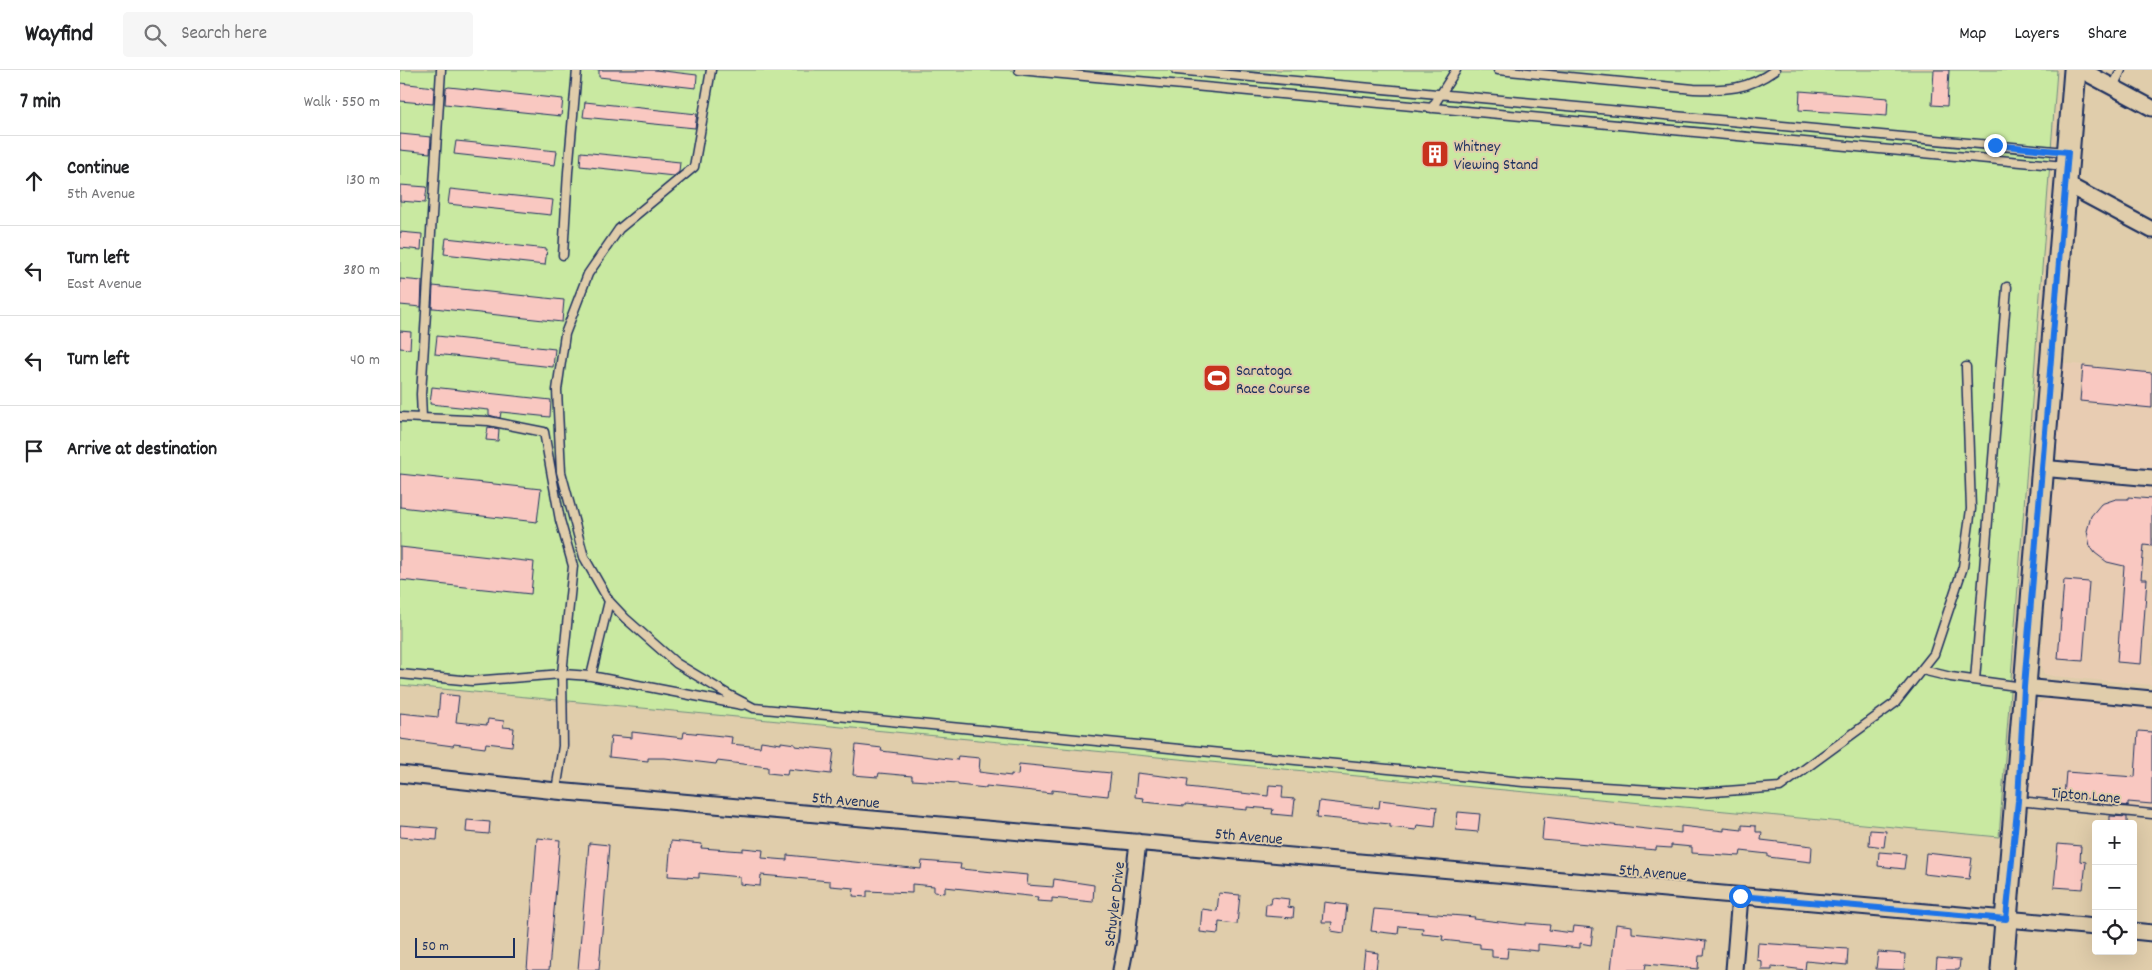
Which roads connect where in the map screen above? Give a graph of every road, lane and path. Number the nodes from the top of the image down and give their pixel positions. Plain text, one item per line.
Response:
1 (441, 70) edge
2 (577, 70) edge
3 (711, 70) edge
4 (1019, 70) edge
5 (1176, 70) edge
6 (1456, 70) edge
7 (1498, 70) edge
8 (1774, 70) edge
9 (2075, 70) edge
10 (2081, 70) edge
11 (2121, 70) edge
12 (1050, 71) edge
13 (1237, 76) junction
14 (2114, 87) junction
15 (1236, 90) junction
16 (1441, 94) junction
17 (1432, 108) junction
18 (2152, 108) edge
19 (1605, 109) junction
20 (1711, 119) junction
21 (1604, 124) junction
22 (1766, 124) junction
23 (1709, 134) junction
24 (1764, 139) junction
25 (1942, 140) junction
26 (1988, 145) junction
27 (1941, 155) junction
28 (1986, 159) junction
29 (2066, 167) junction
30 (2152, 230) edge
31 (564, 256) dead end
32 (2008, 287) dead end
33 (1966, 367) dead end
34 (400, 417) edge
35 (422, 418) junction
36 (2041, 468) junction
37 (2152, 478) edge
38 (609, 601) junction
39 (1922, 670) junction
40 (400, 674) edge
41 (562, 674) junction
42 (591, 676) junction
43 (1976, 680) junction
44 (2024, 687) junction
45 (2152, 699) edge
46 (754, 708) junction
47 (400, 774) edge
48 (556, 791) junction
49 (2018, 801) junction
50 (2152, 814) edge
51 (1138, 842) junction
52 (1740, 896) junction
53 (2006, 919) junction
54 (2092, 928) edge
55 (2137, 931) edge
56 (2152, 933) edge
57 (1121, 970) edge
58 (1734, 970) edge
59 (2002, 970) edge

1 - 35 lane
2 - 31 lane
3 - 38 lane
4 - 12 lane
5 - 13 lane
6 - 16 lane
7 - 8 lane
9 - 29 street
10 - 14 street
11 - 14 lane
12 - 15 lane
13 - 15 lane
13 - 16 lane
14 - 18 street
15 - 17 lane
16 - 17 lane
16 - 19 lane
17 - 21 lane
19 - 20 lane
19 - 21 lane
20 - 22 lane
20 - 23 lane
21 - 23 lane
22 - 24 lane
22 - 25 lane
23 - 24 lane
24 - 27 lane
25 - 26 lane
25 - 27 lane
26 - 28 lane
26 - 29 lane
27 - 28 lane
28 - 29 lane
29 - 30 street
29 - 36 street
32 - 43 lane
33 - 39 lane
34 - 35 lane
35 - 41 lane
36 - 37 street
36 - 44 street
38 - 42 lane
38 - 46 lane
39 - 43 lane
39 - 46 lane
40 - 41 lane
41 - 42 lane
41 - 48 lane
42 - 46 lane
43 - 44 lane
44 - 45 street
44 - 49 street
47 - 48 street, 5th Avenue
48 - 51 street, 5th Avenue
49 - 50 lane, Tipton Lane
49 - 53 street
51 - 52 street, 5th Avenue
51 - 57 street, Schuyler Drive
52 - 53 street, 5th Avenue
52 - 58 street
53 - 54 street, 5th Avenue
53 - 59 street
55 - 56 street

